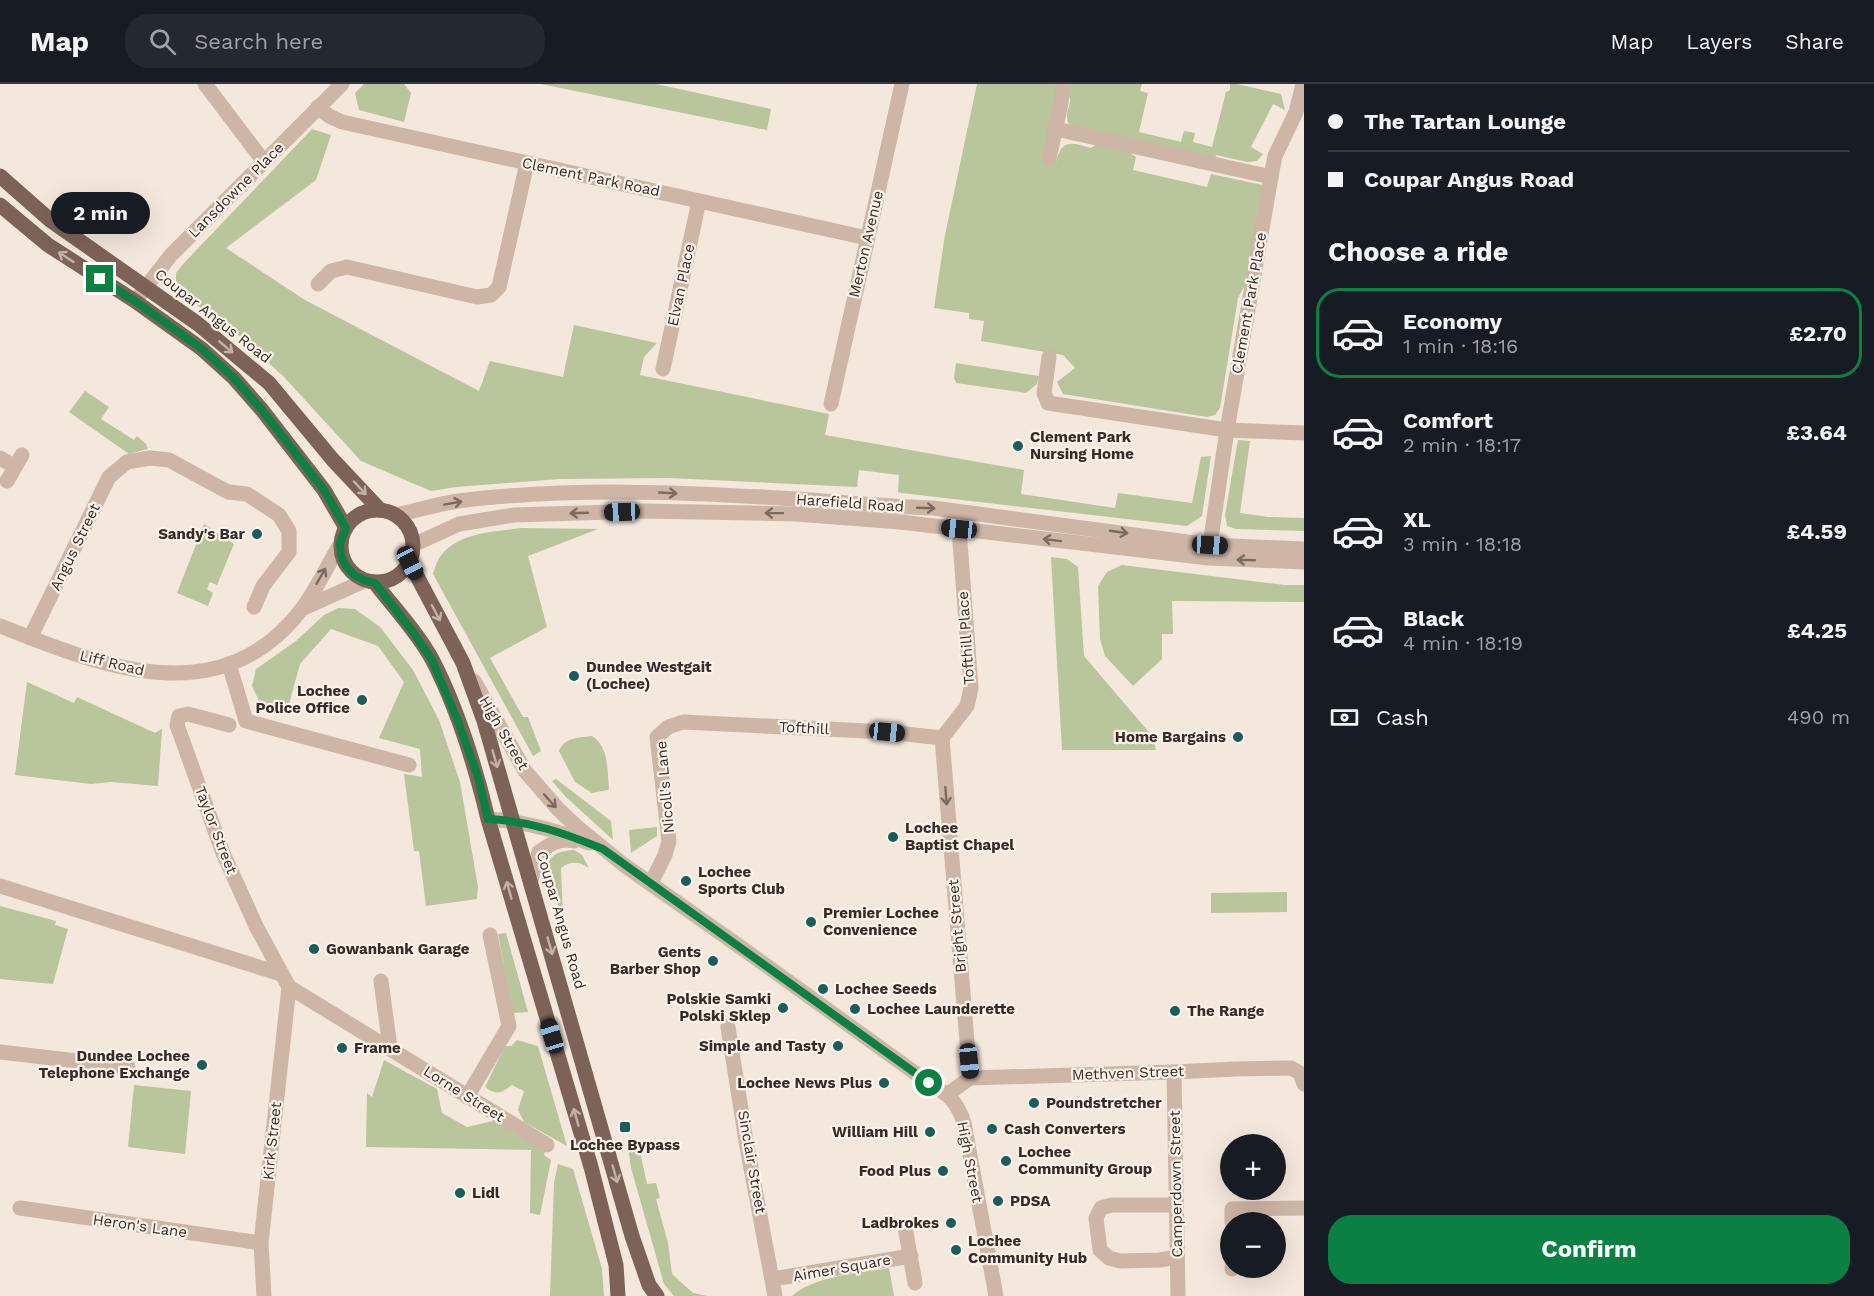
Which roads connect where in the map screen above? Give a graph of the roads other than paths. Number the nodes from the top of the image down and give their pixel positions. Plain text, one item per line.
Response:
1 (205, 84) edge
2 (342, 84) edge
3 (902, 84) edge
4 (1063, 84) edge
5 (1303, 84) edge
6 (318, 107) junction
7 (1056, 129) junction
8 (1049, 159) dead end
9 (264, 162) junction
10 (527, 163) junction
11 (0, 176) edge
12 (1271, 177) junction
13 (699, 201) junction
14 (0, 205) edge
15 (867, 238) junction
16 (318, 284) dead end
17 (146, 286) junction
18 (135, 301) junction
19 (1049, 357) dead end
20 (663, 369) dead end
21 (831, 404) dead end
22 (1227, 430) junction
23 (1304, 433) edge
24 (0, 459) edge
25 (7, 481) dead end
26 (380, 510) junction
27 (396, 515) junction
28 (346, 528) junction
29 (959, 529) junction
30 (340, 543) junction
31 (413, 545) junction
32 (1210, 545) junction
33 (1304, 549) edge
34 (1304, 562) edge
35 (410, 563) junction
36 (369, 582) junction
37 (254, 607) dead end
38 (302, 609) junction
39 (0, 626) edge
40 (30, 638) junction
41 (463, 663) junction
42 (229, 664) junction
43 (229, 725) dead end
44 (668, 727) joint
45 (942, 738) junction
46 (409, 765) dead end
47 (488, 819) junction
48 (512, 820) junction
49 (603, 849) junction
50 (531, 880) junction
51 (651, 883) junction
52 (0, 886) edge
53 (490, 935) dead end
54 (285, 981) junction
55 (381, 981) dead end
56 (728, 1027) dead end
57 (390, 1047) junction
58 (0, 1052) edge
59 (128, 1066) dead end
60 (1174, 1072) junction
61 (970, 1077) junction
62 (1304, 1084) edge
63 (948, 1094) junction
64 (467, 1097) junction
65 (548, 1145) dead end
66 (1176, 1205) junction
67 (20, 1208) dead end
68 (1304, 1208) edge
69 (1232, 1212) edge
70 (905, 1227) dead end
71 (261, 1243) junction
72 (911, 1256) junction
73 (1177, 1257) junction
74 (773, 1279) junction
75 (915, 1283) dead end
76 (264, 1296) edge
77 (618, 1296) edge
78 (657, 1296) edge
79 (775, 1296) edge
80 (996, 1296) edge
81 (1178, 1296) edge

1 - 9 street
2 - 6 street, Lansdowne Place
3 - 15 street, Merton Avenue
4 - 7 street
5 - 12 street, Clement Park Place
6 - 9 street, Lansdowne Place
6 - 10 street, Clement Park Road
7 - 8 street
7 - 12 street
9 - 17 street, Lansdowne Place
10 - 13 street, Clement Park Road
10 - 16 street
11 - 17 main road, Coupar Angus Road
12 - 22 street, Clement Park Place
13 - 15 street, Clement Park Road
13 - 20 street, Elvan Place
18 -> 14 main road
15 - 21 street, Merton Avenue
17 - 18 street, Lansdowne Place
17 -> 26 main road, Coupar Angus Road
18 - 28 main road
19 - 22 street
22 - 23 street
22 - 32 street, Clement Park Place
24 - 25 street
26 - 27 main road, Coupar Angus Road
26 - 28 main road
27 - 31 main road
27 -> 32 street, Harefield Road
28 - 30 main road
29 -> 31 street, Harefield Road
34 -> 29 street, Harefield Road
29 - 45 street, Tofthill Place
30 - 36 main road
38 -> 30 street, Liff Road
31 - 35 main road
32 - 33 street, Harefield Road
35 - 36 main road
35 -> 41 main road, Coupar Angus Road
36 - 38 street, Liff Road
36 - 47 main road
37 - 40 street, Angus Street
38 - 42 street, Liff Road
39 - 40 street, Liff Road
40 - 42 street, Liff Road
41 -> 48 main road, Coupar Angus Road
41 -> 49 street, High Street
42 - 46 street
43 - 54 street, Taylor Street
44 - 45 street, Tofthill
44 - 51 street, Nicoll's Lane
45 -> 61 street, Bright Street
47 - 48 street, High Street
77 -> 47 main road
48 - 49 street, High Street
48 - 50 main road, Coupar Angus Road
49 - 50 street, High Street
49 - 51 street, High Street
50 -> 78 main road, Coupar Angus Road
51 - 63 street, High Street
52 - 54 street, Lorne Street
53 - 64 street
54 - 57 street, Lorne Street
54 - 71 street, Kirk Street
55 - 57 street
56 - 74 street, Sinclair Street
57 - 64 street, Lorne Street
58 - 59 street
60 - 61 street, Methven Street
60 - 62 street, Methven Street
60 - 66 street, Camperdown Street
61 - 63 street
63 - 80 street, High Street
64 - 65 street, Lorne Street
66 - 73 street, Camperdown Street
66 - 73 street
67 - 71 street, Heron's Lane
68 - 69 street
70 - 72 street, Aimer Square
71 - 76 street, Kirk Street
72 - 74 street, Aimer Square
72 - 75 street, Aimer Square
73 - 81 street, Camperdown Street
74 - 79 street, Sinclair Street

